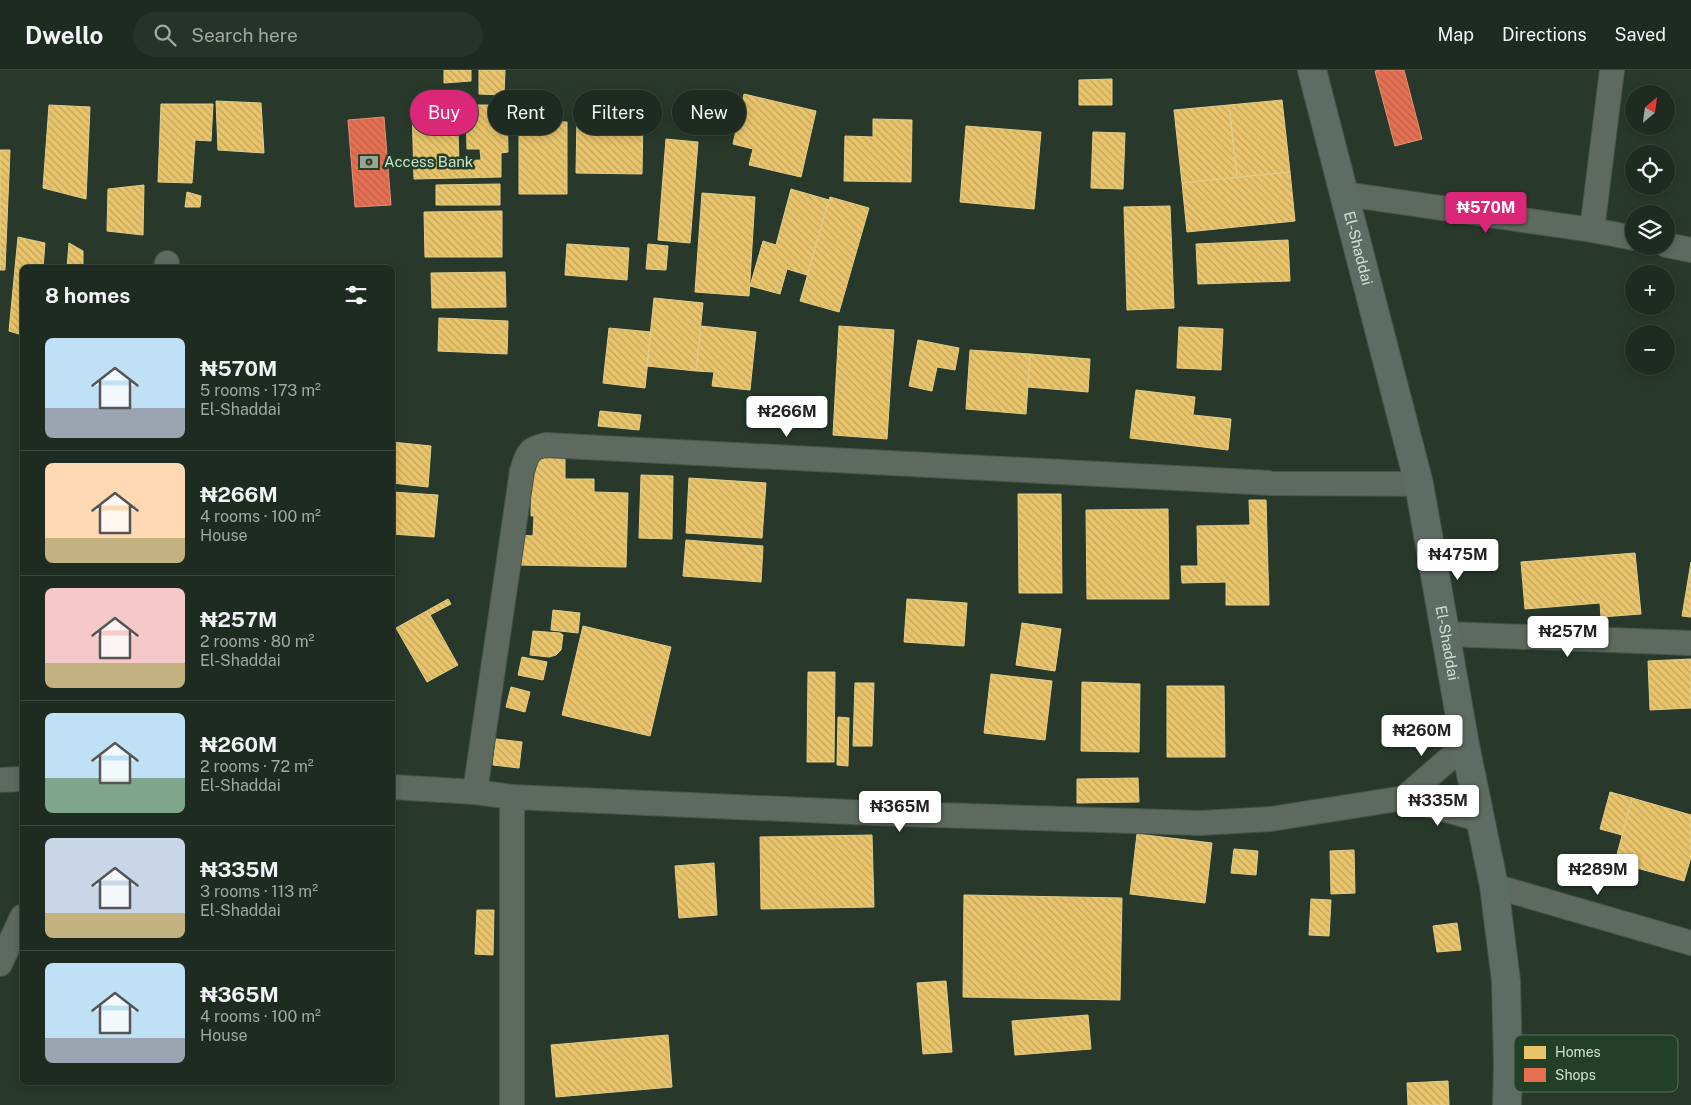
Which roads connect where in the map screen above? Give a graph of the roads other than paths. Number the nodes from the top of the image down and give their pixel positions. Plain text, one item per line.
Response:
1 (1312, 70) edge
2 (1612, 70) edge
3 (1345, 194) junction
4 (1592, 230) junction
5 (1625, 236) edge
6 (1675, 247) edge
7 (1691, 250) edge
8 (1419, 484) junction
9 (1446, 634) junction
10 (1691, 643) edge
11 (1465, 745) junction
12 (20, 779) edge
13 (0, 780) edge
14 (395, 787) edge
15 (475, 792) junction
16 (512, 796) junction
17 (1404, 798) junction
18 (1482, 820) junction
19 (1494, 886) junction
20 (20, 921) edge
21 (1691, 943) edge
22 (0, 964) edge
23 (512, 1105) edge
24 (1507, 1105) edge

1 - 3 street, El-Shaddai
2 - 4 street
3 - 4 street
3 - 8 street, El-Shaddai
4 - 5 street
6 - 7 street
8 - 9 street, El-Shaddai
8 - 15 street
9 - 10 street
9 - 11 street, El-Shaddai
11 - 17 street
11 - 18 street, El-Shaddai
12 - 13 street
14 - 15 street
15 - 16 street
16 - 17 street
16 - 23 street
17 - 18 street
18 - 19 street, El-Shaddai
19 - 21 street
19 - 24 street, El-Shaddai
20 - 22 street

